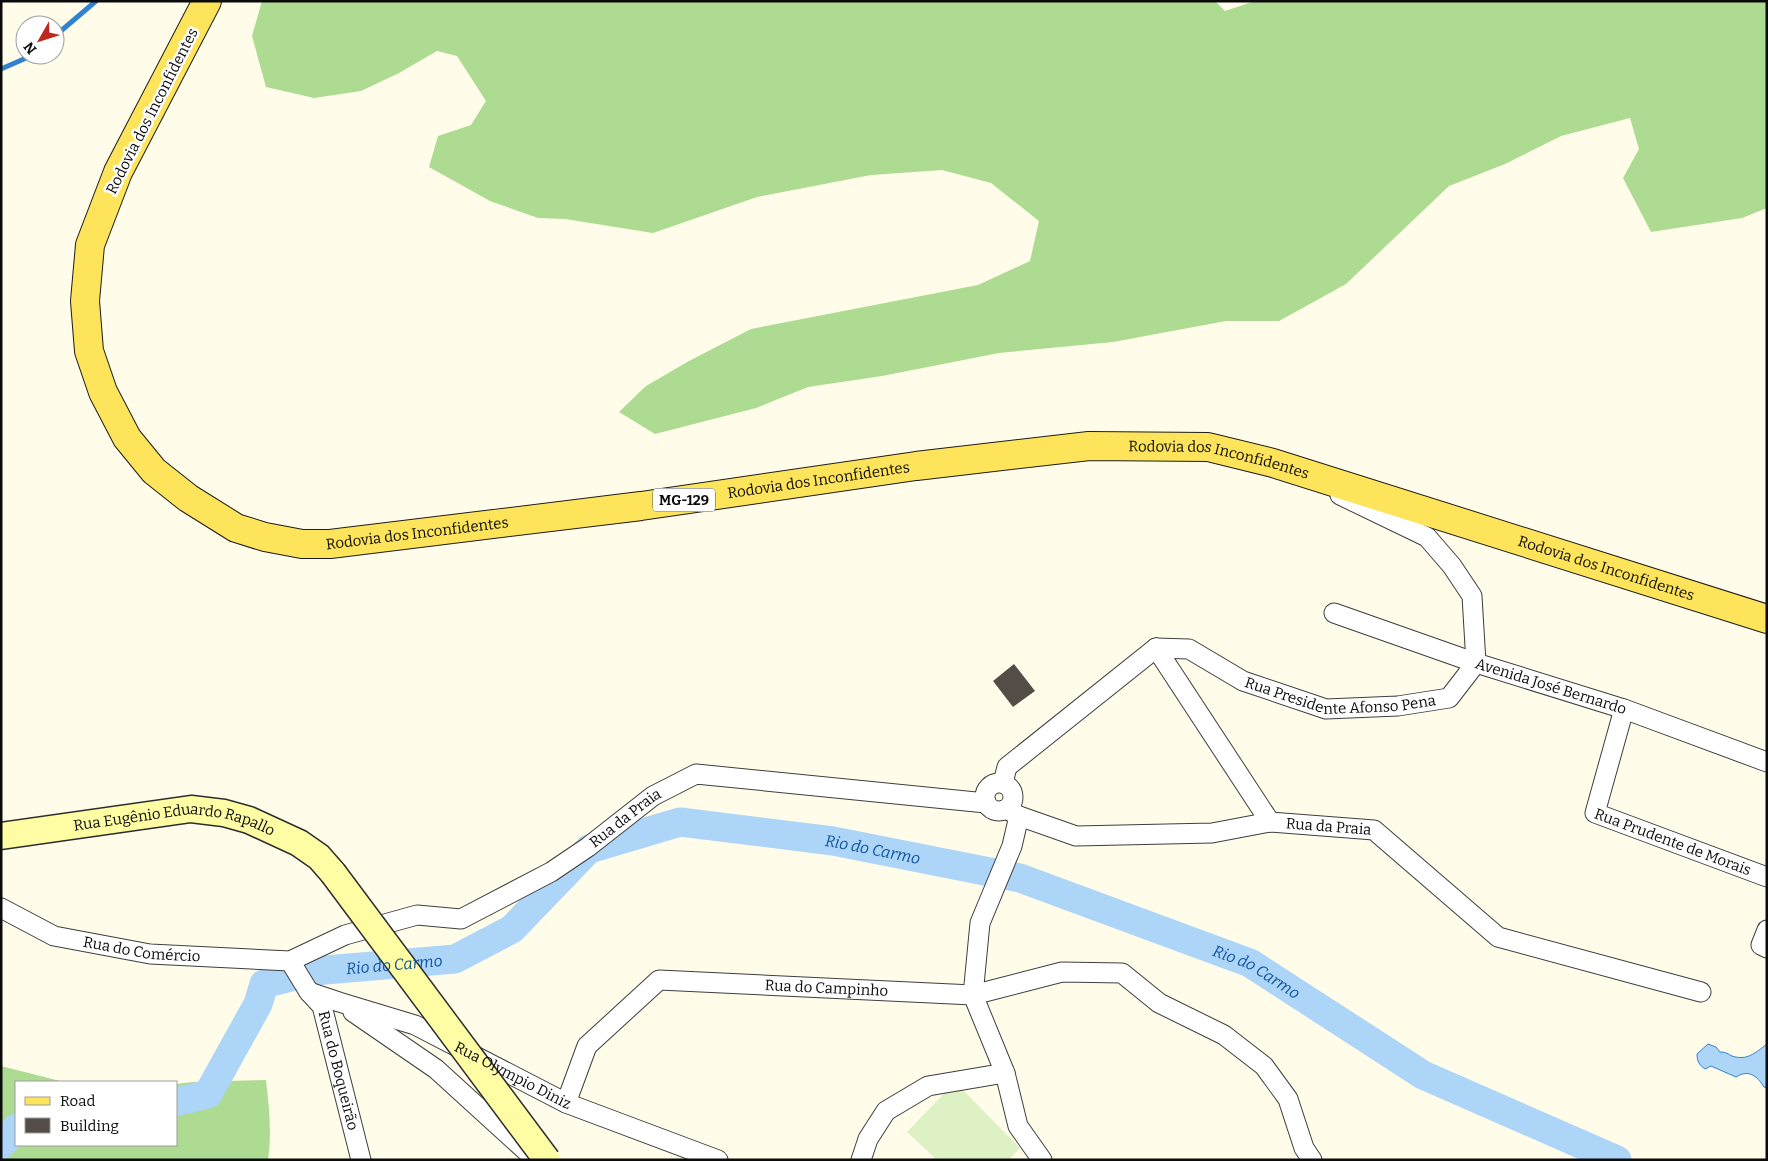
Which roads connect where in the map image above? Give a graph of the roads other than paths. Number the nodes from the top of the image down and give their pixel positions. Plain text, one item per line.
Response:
1 (207, 1) edge
2 (1273, 463) junction
3 (1334, 613) dead end
4 (1767, 618) edge
5 (1156, 648) junction
6 (1476, 663) junction
7 (1624, 709) junction
8 (1767, 762) edge
9 (1003, 783) junction
10 (986, 803) junction
11 (1013, 813) junction
12 (1270, 822) junction
13 (1, 836) edge
14 (1767, 876) edge
15 (1, 908) edge
16 (290, 961) junction
17 (309, 992) junction
18 (1701, 992) dead end
19 (973, 995) junction
20 (339, 1002) junction
21 (1005, 1073) junction
22 (566, 1103) junction
23 (362, 1160) edge
24 (536, 1160) edge
25 (547, 1160) edge
26 (718, 1160) edge
27 (862, 1160) edge
28 (1042, 1160) edge
29 (1312, 1160) edge

1 - 2 main road, Rodovia dos Inconfidentes / MG-129
2 - 4 main road, Rodovia dos Inconfidentes / MG-129
2 - 6 street
3 - 6 street, Avenida José Bernardo
5 - 6 street, Rua Presidente Afonso Pena
5 - 9 street
5 - 12 street
6 - 7 street, Avenida José Bernardo
7 - 8 street, Avenida José Bernardo
7 - 14 street, Rua Prudente de Morais
9 - 10 street
9 - 11 street
10 - 11 street
10 - 16 street, Rua da Praia
11 - 12 street, Rua da Praia
11 - 19 street
12 - 18 street, Rua da Praia
13 - 25 main road, Rua Eugênio Eduardo Rapallo, bridge
15 - 16 street, Rua do Comércio
16 - 17 street, Rua do Boqueirão
17 - 20 street, Rua Olympio Diniz
17 - 23 street, Rua do Boqueirão
19 - 21 street
19 - 22 street, Rua do Campinho
19 - 29 street, Rua do Campinho
20 - 22 street, Rua Olympio Diniz
20 - 24 street
21 - 27 street
21 - 28 street
22 - 26 street, Rua Olympio Diniz

